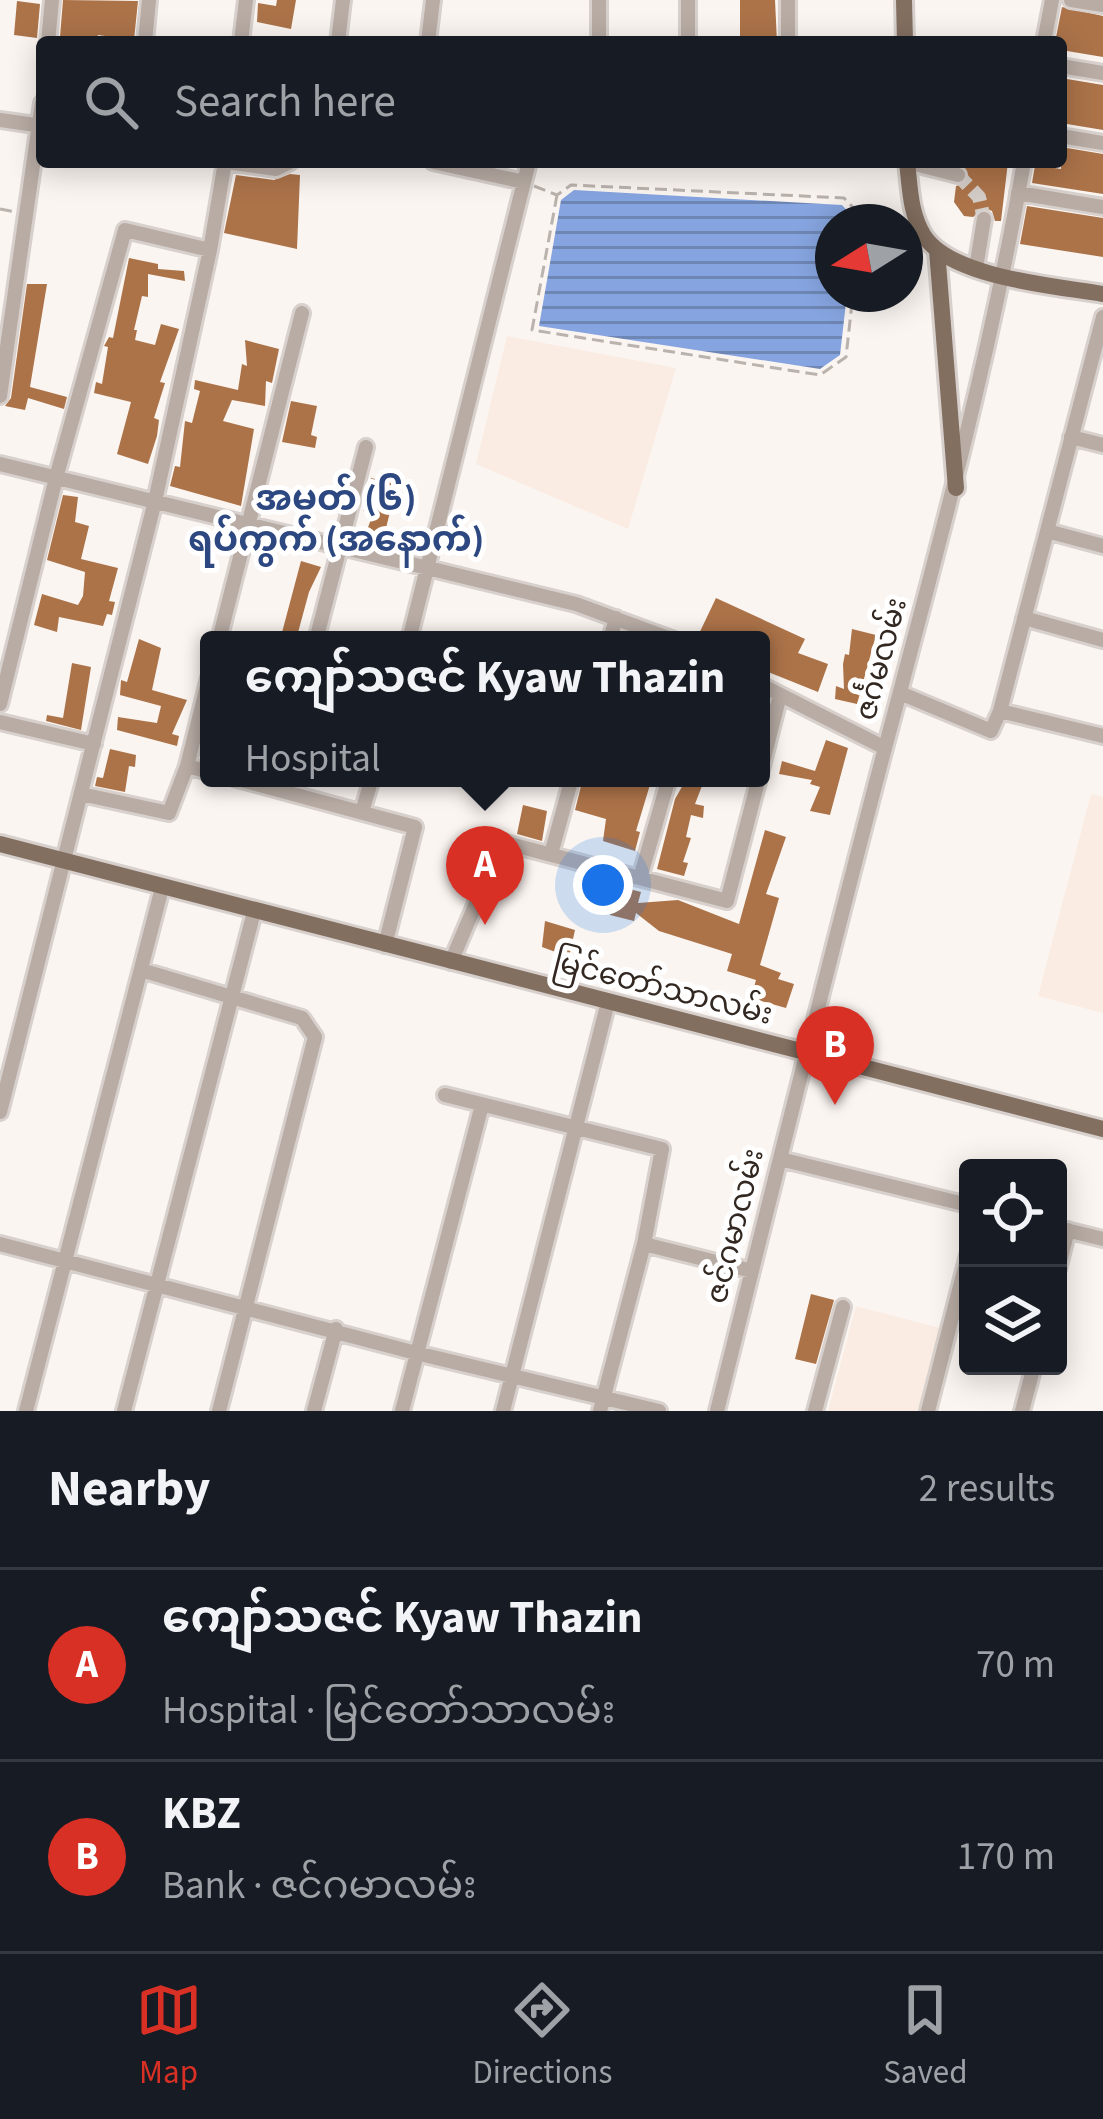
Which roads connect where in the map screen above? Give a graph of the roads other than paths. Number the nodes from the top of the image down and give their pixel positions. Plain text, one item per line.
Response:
1 (52, 0) edge
2 (149, 0) edge
3 (246, 0) edge
4 (343, 0) edge
5 (433, 0) edge
6 (599, 0) edge
7 (688, 0) edge
8 (788, 0) edge
9 (904, 0) edge
10 (1052, 0) edge
11 (1071, 0) edge
12 (1103, 5) edge
13 (49, 36) edge
14 (146, 36) edge
15 (242, 36) edge
16 (339, 36) edge
17 (429, 36) edge
18 (599, 36) edge
19 (688, 36) edge
20 (788, 36) edge
21 (905, 36) edge
22 (1045, 36) edge
23 (1067, 67) edge
24 (1103, 74) edge
25 (0, 120) edge
26 (36, 125) edge
27 (1067, 137) edge
28 (1103, 142) edge
29 (36, 159) edge
30 (225, 168) edge
31 (460, 168) edge
32 (528, 168) edge
33 (908, 168) edge
34 (931, 168) edge
35 (1023, 168) edge
36 (958, 175) dead end
37 (524, 182) junction
38 (1018, 193) junction
39 (1103, 208) edge
40 (984, 219) tunnel mouth
41 (210, 250) junction
42 (937, 250) junction
43 (976, 268) junction
44 (1004, 277) junction
45 (1103, 294) edge
46 (302, 313) dead end
47 (1103, 317) edge
48 (0, 396) edge
49 (1070, 437) junction
50 (1103, 445) edge
51 (367, 447) dead end
52 (0, 464) edge
53 (56, 478) junction
54 (956, 488) junction
55 (155, 501) junction
56 (248, 524) junction
57 (1047, 531) junction
58 (339, 546) junction
59 (1103, 546) edge
60 (428, 570) junction
61 (1024, 618) junction
62 (616, 619) junction
63 (221, 631) edge
64 (318, 631) edge
65 (411, 631) edge
66 (613, 631) edge
67 (649, 631) edge
68 (1103, 640) edge
69 (770, 690) edge
70 (900, 693) junction
71 (780, 695) junction
72 (0, 704) edge
73 (1000, 711) junction
74 (200, 714) edge
75 (0, 722) edge
76 (770, 734) edge
77 (1103, 736) edge
78 (94, 744) junction
79 (885, 748) junction
80 (187, 766) junction
81 (200, 770) edge
82 (291, 787) edge
83 (369, 787) edge
84 (570, 787) edge
85 (666, 787) edge
86 (757, 787) edge
87 (81, 794) junction
88 (362, 812) junction
89 (0, 844) edge
90 (551, 854) junction
91 (64, 861) junction
92 (640, 878) junction
93 (162, 889) junction
94 (254, 912) junction
95 (385, 945) junction
96 (451, 962) junction
97 (141, 970) junction
98 (231, 997) junction
99 (608, 1002) junction
100 (806, 1053) junction
101 (445, 1095) dead end
102 (482, 1106) junction
103 (0, 1112) edge
104 (576, 1126) junction
105 (1103, 1129) edge
106 (780, 1159) junction
107 (959, 1203) edge
108 (1067, 1230) edge
109 (1103, 1239) edge
110 (0, 1244) edge
111 (644, 1244) junction
112 (65, 1261) junction
113 (965, 1267) edge
114 (752, 1271) junction
115 (157, 1285) junction
116 (246, 1307) junction
117 (843, 1307) dead end
118 (336, 1330) junction
119 (416, 1353) junction
120 (513, 1374) junction
121 (1032, 1375) edge
122 (601, 1404) edge
123 (26, 1411) edge
124 (124, 1411) edge
125 (219, 1411) edge
126 (314, 1411) edge
127 (403, 1411) edge
128 (503, 1411) edge
129 (658, 1411) edge
130 (717, 1411) edge
131 (815, 1411) edge
132 (928, 1411) edge
133 (1022, 1411) edge

1 - 13 street
2 - 14 street
3 - 15 street
4 - 16 street
5 - 17 street
6 - 18 street
7 - 19 street
8 - 20 street
9 - 21 main road
10 - 22 street
11 - 12 street
23 - 24 street
25 - 26 street
27 - 28 street
29 - 48 street
30 - 41 street
31 - 37 street
32 - 37 street
33 - 42 main road
34 - 36 street
35 - 38 street, ဇင်္ဂမလမ်း
37 - 60 street
38 - 39 street
38 - 44 street, ဇင်္ဂမလမ်း
40 - 43 street
41 - 53 street
41 - 55 street
42 - 43 main road
42 - 54 main road
43 - 44 main road
44 - 45 main road
44 - 54 street, ဇင်္ဂမလမ်း
46 - 56 street
47 - 49 street
49 - 50 street
49 - 57 street
51 - 58 street
52 - 53 street
53 - 55 street
53 - 72 street
54 - 70 street, ဇင်္ဂမလမ်း
55 - 56 street
55 - 78 street
56 - 58 street
56 - 63 street
57 - 59 street
57 - 61 street
58 - 60 street
58 - 64 street
60 - 62 street
60 - 65 street
61 - 68 street
61 - 73 street
62 - 66 street
62 - 67 street
69 - 71 street
70 - 73 street
70 - 79 street, ဇင်္ဂမလမ်း
71 - 76 street
71 - 79 street
73 - 77 street
74 - 80 street
75 - 78 street
78 - 87 street
79 - 100 street, ဇင်္ဂမလမ်း
80 - 81 street
80 - 87 street
82 - 88 street
83 - 88 street
84 - 90 street
85 - 92 street
86 - 92 street
87 - 91 street
88 - 95 street
89 - 91 main road, မြင်တော်သာလမ်း
90 - 92 street
90 - 96 street
91 - 93 main road, မြင်တော်သာလမ်း
91 - 103 street
93 - 94 main road, မြင်တော်သာလမ်း
93 - 97 street
94 - 95 main road, မြင်တော်သာလမ်း
94 - 98 street
95 - 96 main road, မြင်တော်သာလမ်း
96 - 99 main road, မြင်တော်သာလမ်း
97 - 98 street
97 - 112 street
98 - 115 street
98 - 116 street
99 - 100 main road, မြင်တော်သာလမ်း
99 - 104 street
100 - 105 main road, မြင်တော်သာလမ်း
100 - 106 street, ဇင်ဂမာလမ်း
101 - 102 street
102 - 104 street
102 - 119 street
104 - 111 street
104 - 120 street
106 - 107 street
106 - 114 street, ဇင်ဂမာလမ်း
108 - 109 street
110 - 112 street
111 - 114 street
111 - 122 street
112 - 115 street
112 - 123 street
113 - 132 street
114 - 130 street, ဇင်ဂမာလမ်း
115 - 116 street
115 - 124 street
116 - 118 street
116 - 125 street
117 - 131 street
118 - 119 street
118 - 126 street
119 - 120 street
119 - 127 street
120 - 122 street
120 - 128 street
121 - 133 street
122 - 129 street

